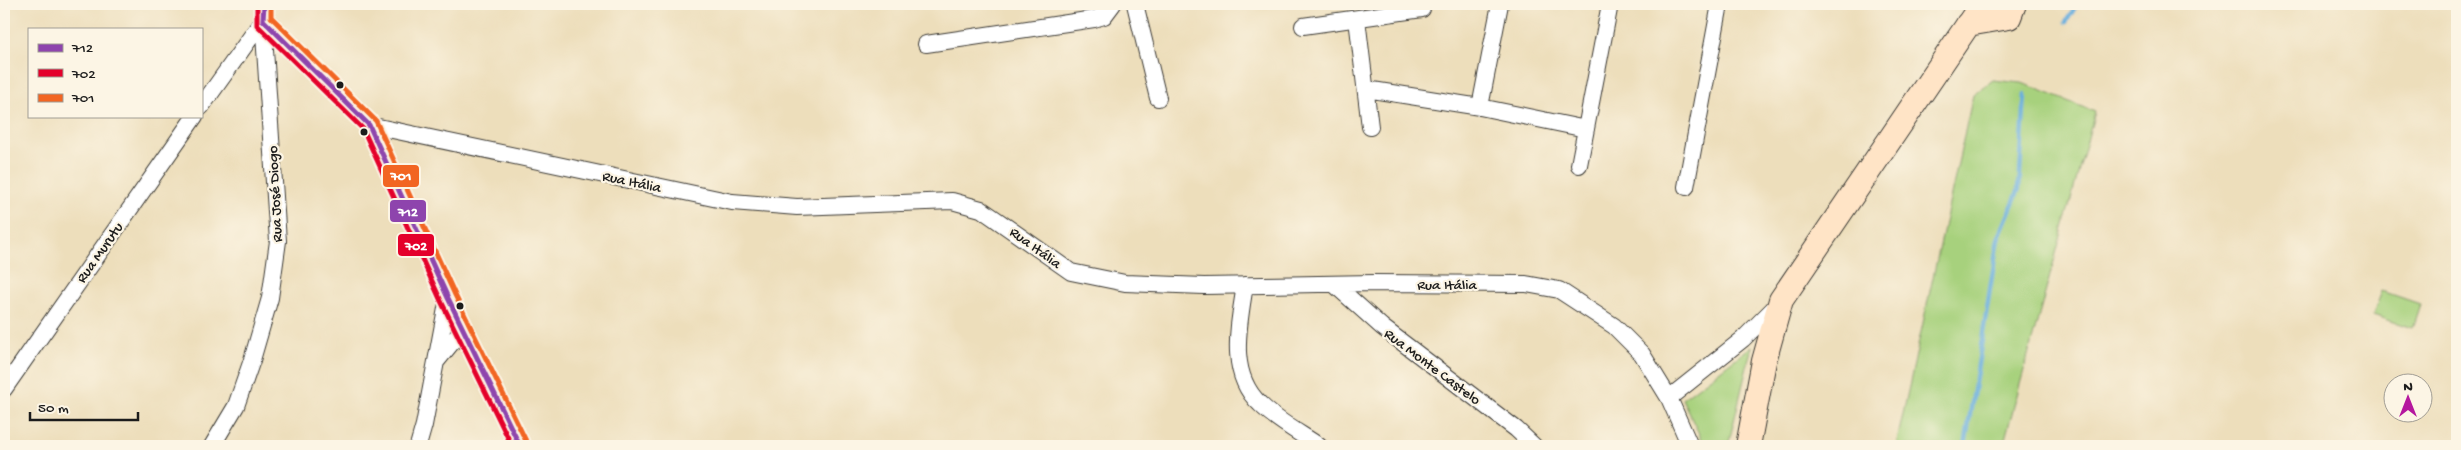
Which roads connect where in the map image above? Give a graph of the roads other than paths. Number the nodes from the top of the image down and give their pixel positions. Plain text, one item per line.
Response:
1 (1113, 4) edge
2 (1135, 4) edge
3 (1500, 4) edge
4 (1610, 4) edge
5 (1720, 4) edge
6 (1982, 4) edge
7 (2014, 4) edge
8 (1422, 9) dead end
9 (263, 12) edge
10 (1967, 14) edge
11 (1357, 19) junction
12 (1303, 26) dead end
13 (926, 44) dead end
14 (1366, 88) junction
15 (1158, 98) dead end
16 (202, 105) edge
17 (1480, 107) junction
18 (194, 118) edge
19 (369, 125) junction
20 (1370, 127) dead end
21 (1586, 129) junction
22 (1579, 165) dead end
23 (1686, 187) dead end
24 (1334, 284) junction
25 (1245, 285) junction
26 (448, 298) junction
27 (1781, 300) junction
28 (1763, 318) junction
29 (463, 329) junction
30 (435, 363) junction
31 (4, 389) edge
32 (1669, 398) junction
33 (212, 446) edge
34 (418, 446) edge
35 (520, 446) edge
36 (1320, 446) edge
37 (1534, 446) edge
38 (1690, 446) edge
39 (1739, 446) edge
40 (1748, 446) edge

1 - 13 street
2 - 15 street
3 - 17 street
4 - 21 street
5 - 23 street
6 - 10 main road
7 - 10 main road
8 - 11 street
9 - 16 street
9 - 19 street
9 - 33 street, Rua José Diogo
10 - 27 main road
10 - 28 main road
11 - 12 street
11 - 14 street
14 - 17 street
14 - 20 street
17 - 21 street
18 - 31 street, Rua Murutu
19 - 25 street, Rua Itália
19 - 26 street
21 - 22 street
24 - 25 street, Rua Itália
24 - 32 street, Rua Itália
24 - 37 street, Rua Monte Castelo
25 - 36 street
26 - 29 street
26 - 30 street
27 - 28 street
27 - 40 main road
28 - 32 street
28 - 39 main road
29 - 30 street
29 - 35 street
30 - 34 street
32 - 38 street, Rua Itália

